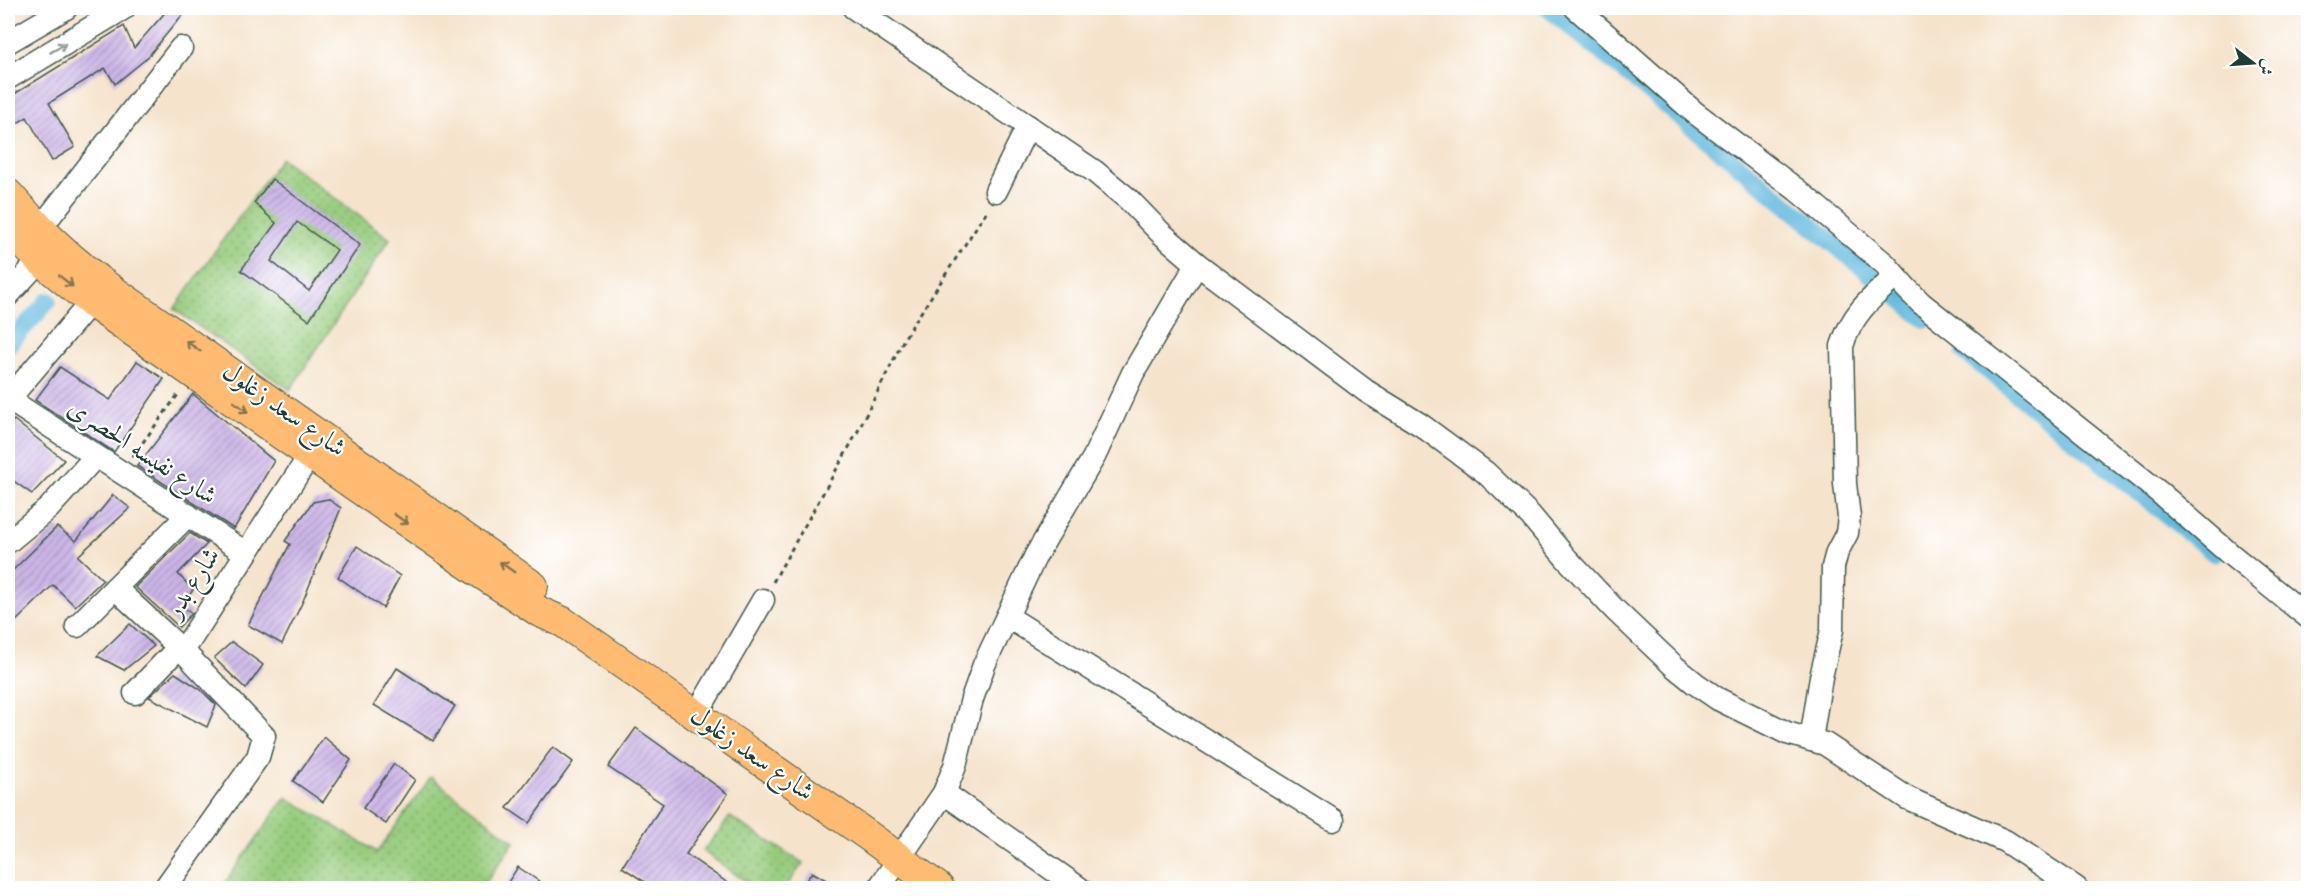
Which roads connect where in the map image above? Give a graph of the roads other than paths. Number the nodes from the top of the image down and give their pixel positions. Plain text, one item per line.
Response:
1 (66, 8) edge
2 (124, 8) edge
3 (854, 8) edge
4 (1576, 8) edge
5 (8, 42) edge
6 (181, 48) dead end
7 (8, 78) edge
8 (1028, 126) junction
9 (996, 191) road end
10 (8, 194) edge
11 (8, 228) edge
12 (39, 230) junction
13 (40, 260) junction
14 (1197, 264) junction
15 (1887, 285) junction
16 (8, 295) edge
17 (91, 302) junction
18 (8, 400) edge
19 (310, 455) junction
20 (95, 457) junction
21 (188, 515) junction
22 (8, 542) edge
23 (246, 553) junction
24 (115, 588) junction
25 (763, 600) road end
26 (1008, 617) junction
27 (2308, 617) edge
28 (563, 622) junction
29 (77, 626) dead end
30 (181, 649) junction
31 (135, 693) dead end
32 (696, 715) junction
33 (1811, 740) junction
34 (944, 793) junction
35 (1333, 820) dead end
36 (900, 859) junction
37 (165, 888) edge
38 (879, 888) edge
39 (939, 888) edge
40 (1079, 888) edge
41 (2076, 888) edge

1 - 5 street
7 -> 2 street
3 - 8 street
4 - 15 street
6 - 12 street
8 - 9 street
8 - 14 street
10 - 12 main road, شارع سعد زغلول
11 - 13 main road, شارع سعد زغلول
28 -> 12 main road, شارع سعد زغلول
13 - 16 street
13 -> 17 main road, شارع سعد زغلول
14 - 26 street
14 - 33 street
15 - 27 street
15 - 33 street
17 - 18 street
17 -> 19 main road, شارع سعد زغلول
18 - 20 street, شارع نفيسه الحصرى
19 - 23 street, شارع بدر
19 -> 28 main road, شارع سعد زغلول
20 - 21 street, شارع نفيسه الحصرى
20 - 22 street
21 - 23 street, شارع نفيسه الحصرى
21 - 24 street
23 - 30 street, شارع بدر
24 - 29 street
24 - 30 street
25 - 32 street
26 - 34 street
26 - 35 street
28 - 32 main road, شارع سعد زغلول
30 - 31 street, شارع بدر
30 - 37 street
32 - 36 main road, شارع سعد زغلول
33 - 41 street
34 - 36 street
34 - 40 street
36 - 38 street
36 - 39 main road, شارع سعد زغلول

